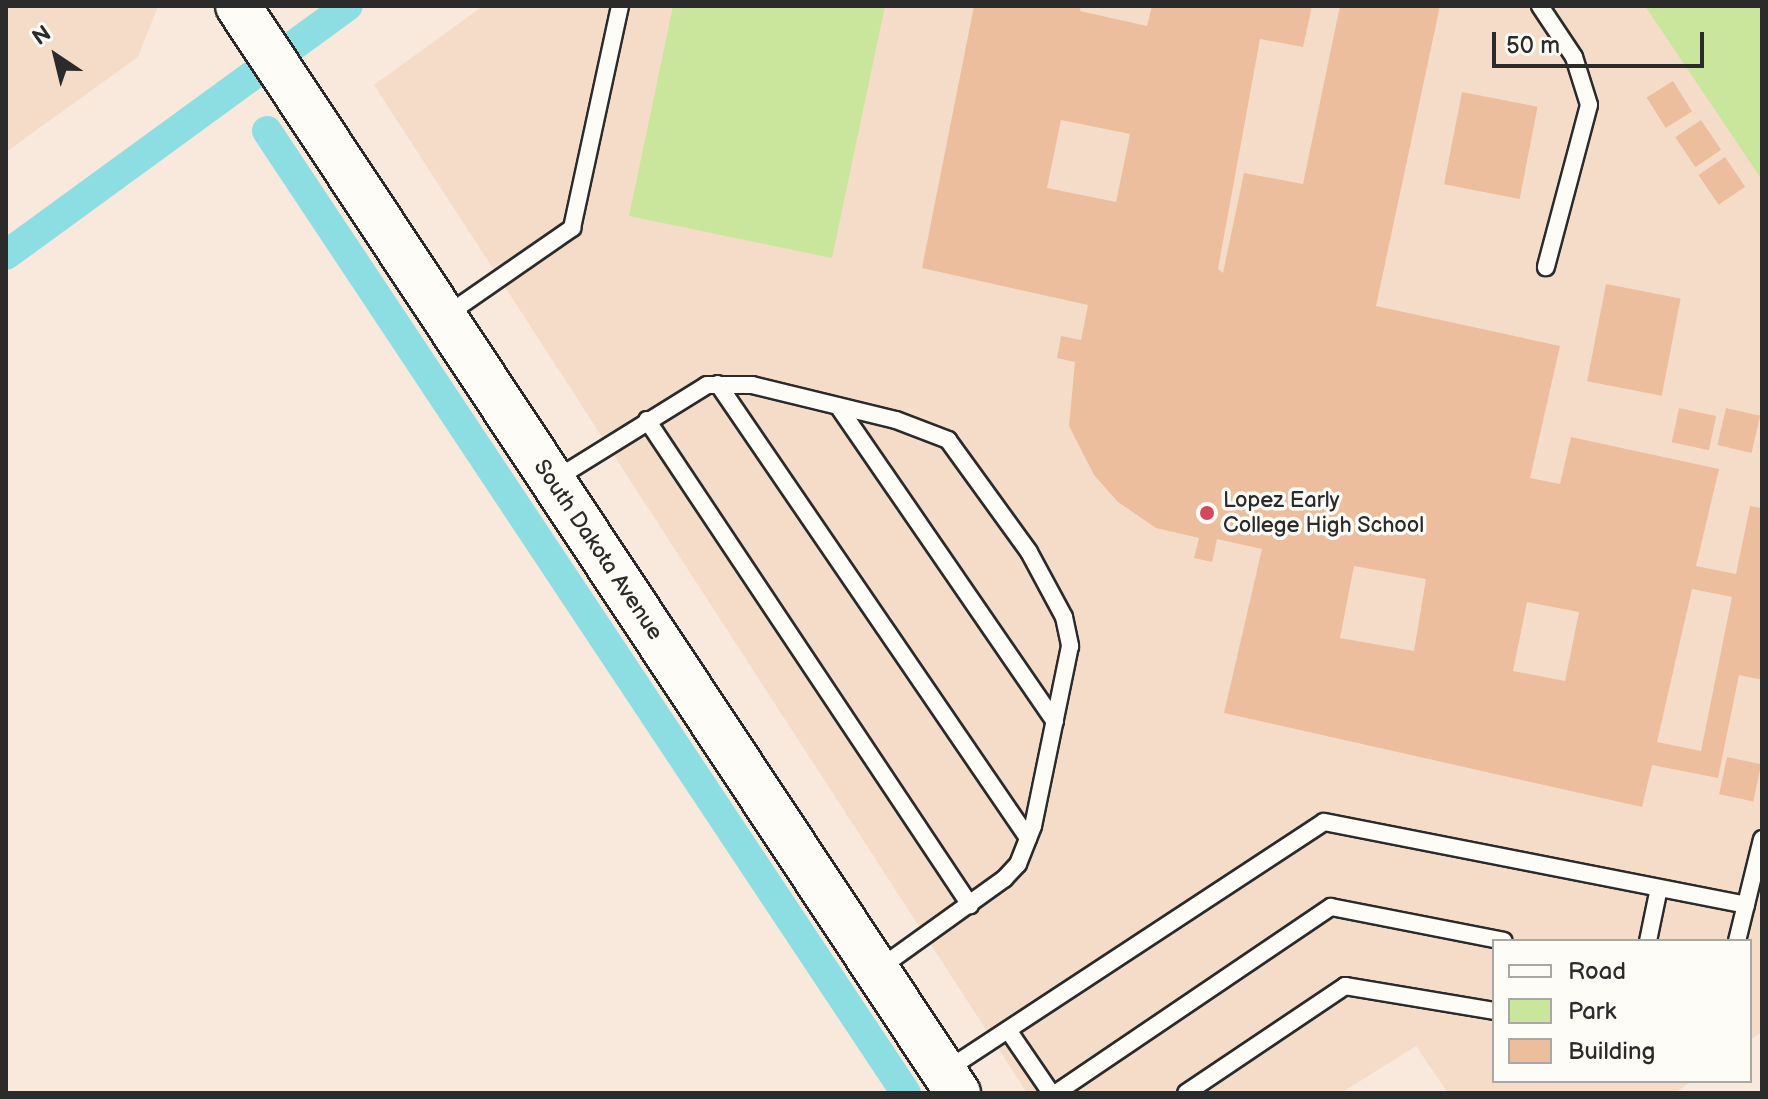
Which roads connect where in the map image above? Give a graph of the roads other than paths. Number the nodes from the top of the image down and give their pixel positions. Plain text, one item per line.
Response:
1 (620, 6) edge
2 (1540, 6) edge
3 (249, 22) edge
4 (1546, 267) dead end
5 (444, 317) junction
6 (718, 384) junction
7 (838, 406) junction
8 (647, 420) junction
9 (552, 481) junction
10 (1055, 722) junction
11 (1028, 838) junction
12 (1762, 839) edge
13 (1659, 888) junction
14 (970, 905) junction
15 (1746, 905) junction
16 (1494, 939) edge
17 (1648, 939) edge
18 (1738, 939) edge
19 (876, 970) junction
20 (1492, 1011) edge
21 (1008, 1030) junction
22 (951, 1083) edge
23 (1054, 1093) edge
24 (1186, 1093) edge

1 - 5 lane
2 - 4 lane
3 - 5 street, South Dakota Avenue
5 - 9 street, South Dakota Avenue
6 - 7 lane
6 - 8 lane
6 - 11 lane
7 - 10 lane
7 - 10 lane
8 - 9 lane
8 - 14 lane
9 - 19 street, South Dakota Avenue
10 - 11 lane
11 - 14 lane
12 - 15 lane
13 - 15 lane
13 - 17 lane
13 - 21 lane
14 - 19 lane
15 - 18 lane
16 - 23 lane
19 - 22 street, South Dakota Avenue
20 - 24 lane
21 - 22 lane
21 - 23 lane

